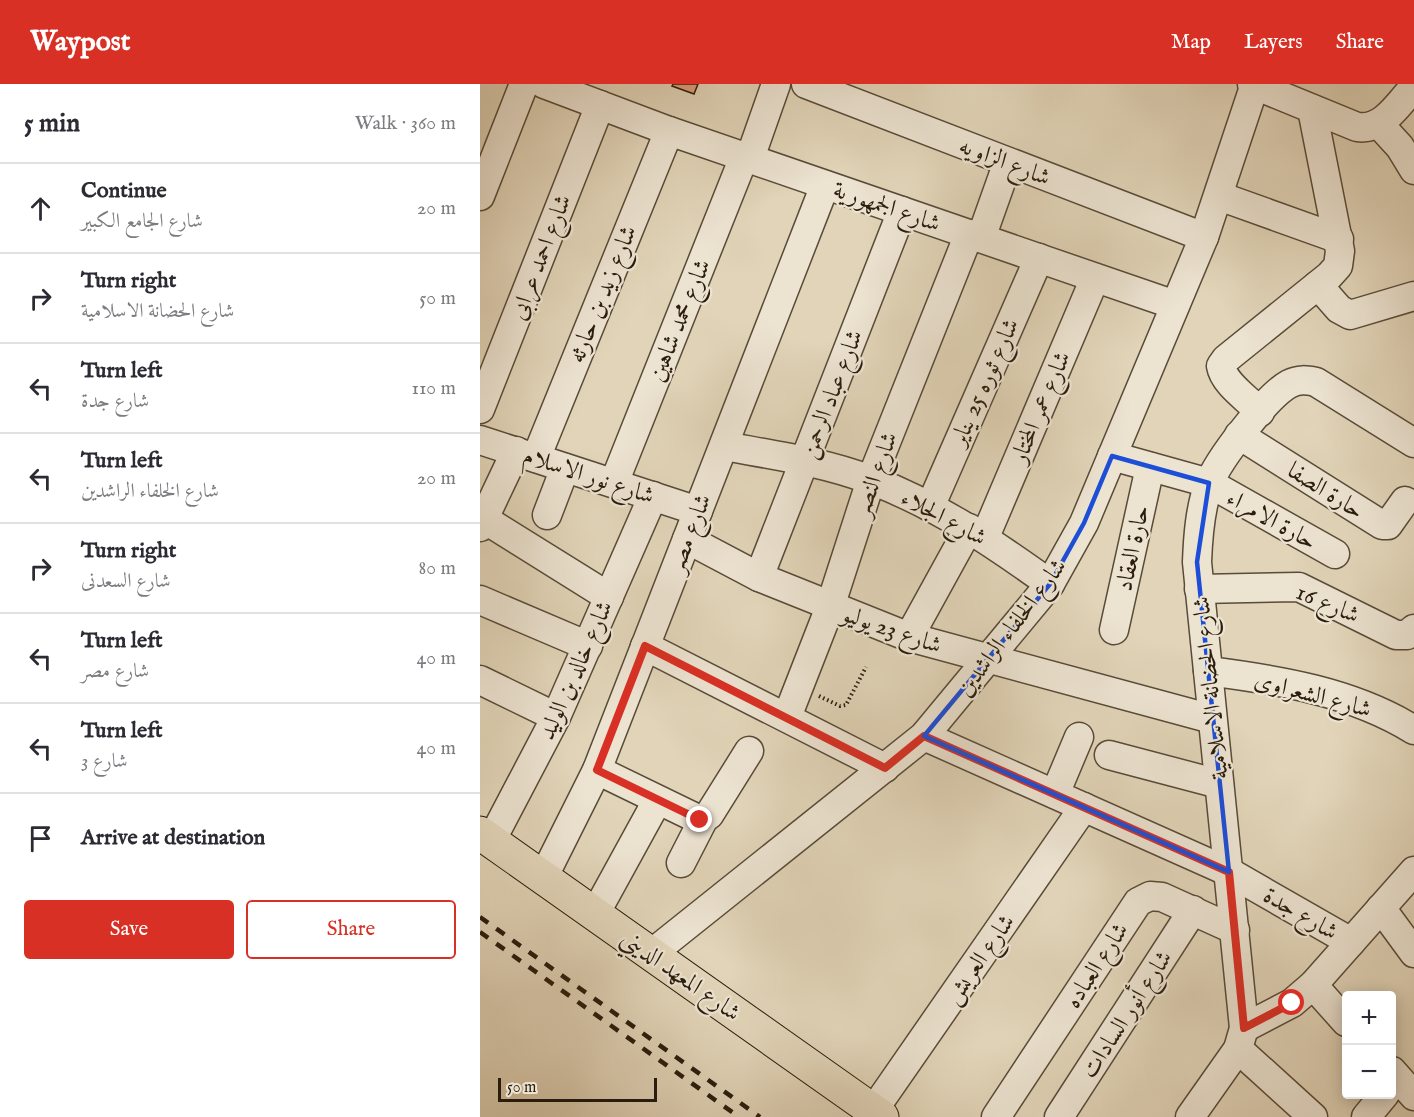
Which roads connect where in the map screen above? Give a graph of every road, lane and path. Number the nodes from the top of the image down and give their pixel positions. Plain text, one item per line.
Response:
1 (524, 84) edge
2 (544, 84) edge
3 (776, 84) edge
4 (806, 84) edge
5 (1254, 84) edge
6 (1414, 87) edge
7 (1308, 99) edge
8 (600, 105) junction
9 (1379, 124) junction
10 (669, 130) junction
11 (747, 158) junction
12 (1008, 162) junction
13 (1414, 170) edge
14 (825, 184) junction
15 (480, 196) edge
16 (1219, 196) junction
17 (903, 211) junction
18 (975, 236) junction
19 (1204, 237) junction
20 (1339, 239) junction
21 (1039, 258) junction
22 (1095, 278) junction
23 (1318, 285) junction
24 (1414, 296) edge
25 (1175, 305) junction
26 (480, 409) edge
27 (1260, 412) junction
28 (1239, 435) junction
29 (480, 440) edge
30 (1414, 442) edge
31 (724, 446) junction
32 (526, 454) junction
33 (1112, 456) junction
34 (805, 460) junction
35 (1150, 466) junction
36 (565, 468) junction
37 (871, 480) junction
38 (614, 483) junction
39 (1209, 483) junction
40 (653, 496) junction
41 (1405, 501) dead end
42 (930, 507) junction
43 (698, 511) junction
44 (547, 515) dead end
45 (482, 523) edge
46 (977, 532) junction
47 (687, 539) junction
48 (1335, 554) dead end
49 (759, 577) junction
50 (1050, 584) junction
51 (1199, 589) junction
52 (609, 597) junction
53 (480, 600) edge
54 (830, 607) junction
55 (1414, 629) edge
56 (1114, 630) dead end
57 (909, 637) junction
58 (588, 646) junction
59 (645, 646) junction
60 (989, 660) junction
61 (866, 667) dead end
62 (1208, 671) junction
63 (480, 680) edge
64 (800, 686) junction
65 (556, 717) junction
66 (787, 717) junction
67 (1212, 719) junction
68 (1414, 730) edge
69 (924, 736) junction
70 (1078, 737) dead end
71 (749, 751) dead end
72 (1108, 756) dead end
73 (885, 768) junction
74 (597, 770) junction
75 (1220, 784) junction
76 (1055, 794) junction
77 (657, 801) junction
78 (1084, 807) junction
79 (703, 820) junction
80 (484, 845) edge
81 (681, 863) dead end
82 (1414, 871) edge
83 (1229, 872) junction
84 (543, 878) junction
85 (1381, 908) junction
86 (1193, 910) junction
87 (595, 914) junction
88 (1235, 930) junction
89 (1351, 942) junction
90 (1414, 953) edge
91 (651, 954) junction
92 (1313, 985) junction
93 (1342, 1017) edge
94 (1241, 1038) junction
95 (1399, 1082) edge
96 (867, 1115) edge
97 (996, 1117) edge
98 (1059, 1117) edge
99 (1190, 1117) edge
100 (1313, 1117) edge
101 (1366, 1117) edge

1 - 15 street
2 - 8 street, شارع الجمهورية
3 - 11 street, شارع محمد شاهين
4 - 12 street, شارع الزاويه
5 - 7 street
5 - 16 street, شارع الخلفاء الراشدين
6 - 9 street
7 - 9 street
7 - 20 street
8 - 10 street, شارع الجمهورية
8 - 26 street, شارع احمد عرابى
9 - 13 street
10 - 11 street, شارع الجمهورية
10 - 32 street, شارع زيد بن حارثه
11 - 14 street, شارع الجمهورية
11 - 38 street, شارع محمد شاهين
12 - 18 street, شارع النصر
12 - 19 street, شارع الزاويه
14 - 17 street, شارع الجمهورية
14 - 31 street, شارع مصر
16 - 19 street, شارع الخلفاء الراشدين
16 - 20 street
17 - 18 street, شارع الجمهورية
17 - 34 street, شارع عباد الرحمن
18 - 21 street, شارع الجمهورية
18 - 37 street, شارع النصر
19 - 25 street, شارع الخلفاء الراشدين
20 - 23 street
21 - 22 street, شارع الجمهورية
21 - 42 street, شارع ثوره 25 يناير
22 - 25 street, شارع الجمهورية
22 - 46 street, شارع عمر المختار
23 - 24 street
23 - 27 street
25 - 33 street, شارع الخلفاء الراشدين
27 - 28 street, شارع الحضانة الاسلامية
27 - 30 street, شارع الحضانة الاسلامية
28 - 39 street, شارع الحضانة الاسلامية
28 - 41 street, حارة الصفا
29 - 32 street, شارع نور الاسلام
31 - 34 street, شارع الجلاء
31 - 43 street, شارع مصر
32 - 36 street, شارع نور الاسلام
32 - 45 street, شارع زيد بن حارثه
33 - 35 street, حارة الامراء
33 - 50 street, شارع الخلفاء الراشدين
34 - 37 street, شارع الجلاء
34 - 49 street, شارع عباد الرحمن
35 - 39 street, حارة الامراء
35 - 56 street, حارة العقاد
36 - 38 street, شارع نور الاسلام
36 - 44 street
37 - 42 street, شارع الجلاء
37 - 54 street, شارع النصر
38 - 40 street, شارع نور الاسلام
39 - 48 street, حارة الامراء
39 - 51 street, شارع الحضانة الاسلامية
40 - 43 street, شارع نور الاسلام
40 - 52 street, شارع خالد بن الوليد
42 - 46 street, شارع الجلاء
43 - 47 street, شارع مصر
45 - 52 street
46 - 50 street, شارع الجلاء
46 - 57 street, شارع عمر المختار
47 - 49 street, شارع 23 يوليو
47 - 59 street, شارع مصر
49 - 54 street, شارع 23 يوليو
50 - 60 street, شارع الخلفاء الراشدين
51 - 55 street, شارع 16
51 - 62 street, شارع الحضانة الاسلامية
52 - 58 street, شارع خالد بن الوليد
53 - 58 street
54 - 57 street, شارع 23 يوليو
54 - 64 street, شارع النصر
57 - 60 street, شارع 23 يوليو
58 - 65 street, شارع خالد بن الوليد
59 - 66 street
59 - 74 street, شارع مصر
60 - 67 street, شارع 23 يوليو
60 - 69 street, شارع الخلفاء الراشدين
61 - 64 path
62 - 67 street, شارع الحضانة الاسلامية
62 - 68 street, شارع الشعراوى
63 - 65 street
64 - 66 street, شارع النصر
65 - 80 street, شارع خالد بن الوليد
66 - 73 street
67 - 75 street, شارع الحضانة الاسلامية
69 - 73 street, شارع الخلفاء الراشدين
69 - 76 street, شارع جدة
70 - 76 street
71 - 79 street
72 - 75 street
73 - 91 street, شارع الخلفاء الراشدين
74 - 77 street
74 - 84 street, شارع مصر
75 - 83 street, شارع الحضانة الاسلامية
76 - 78 street, شارع جدة
77 - 79 street
77 - 87 street
78 - 83 street, شارع جدة
78 - 96 street, شارع العريش
79 - 81 street
80 - 84 main road, شارع المعهد الديني
80 - 96 main road, شارع المعهد الديني
82 - 85 street
83 - 88 street, شارع الحضانة الاسلامية
83 - 89 street, شارع جدة
84 - 87 main road, شارع المعهد الديني
85 - 89 street
85 - 90 street
86 - 88 street, شارع العباده
86 - 97 street, شارع العباده
86 - 98 street, شارع أنور السادات
87 - 91 main road, شارع المعهد الديني
88 - 94 street, شارع الحضانة الاسلامية
89 - 92 street
91 - 96 main road, شارع المعهد الديني
92 - 93 street
92 - 94 street
94 - 99 street
94 - 100 street
95 - 101 street

